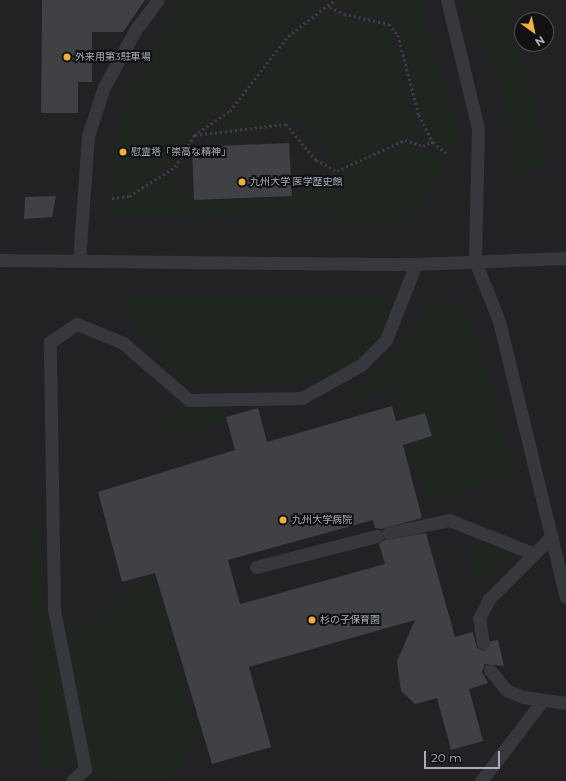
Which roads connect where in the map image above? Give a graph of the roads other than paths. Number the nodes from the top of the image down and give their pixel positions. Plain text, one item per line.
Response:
1 (158, 0) edge
2 (447, 0) edge
3 (566, 258) edge
4 (0, 260) edge
5 (79, 261) junction
6 (475, 261) junction
7 (416, 264) junction
8 (552, 536) junction
9 (532, 553) junction
10 (256, 567) dead end
11 (566, 597) edge
12 (483, 643) dead end
13 (490, 670) dead end
14 (544, 700) junction
15 (566, 703) edge
16 (72, 781) edge
17 (481, 781) edge

1 - 5 lane
2 - 6 lane
3 - 6 lane
4 - 5 lane
5 - 7 lane
6 - 7 lane
6 - 8 lane
7 - 16 lane
8 - 9 lane
8 - 11 lane
9 - 10 lane
9 - 12 lane
13 - 14 lane
14 - 15 lane
14 - 17 lane

